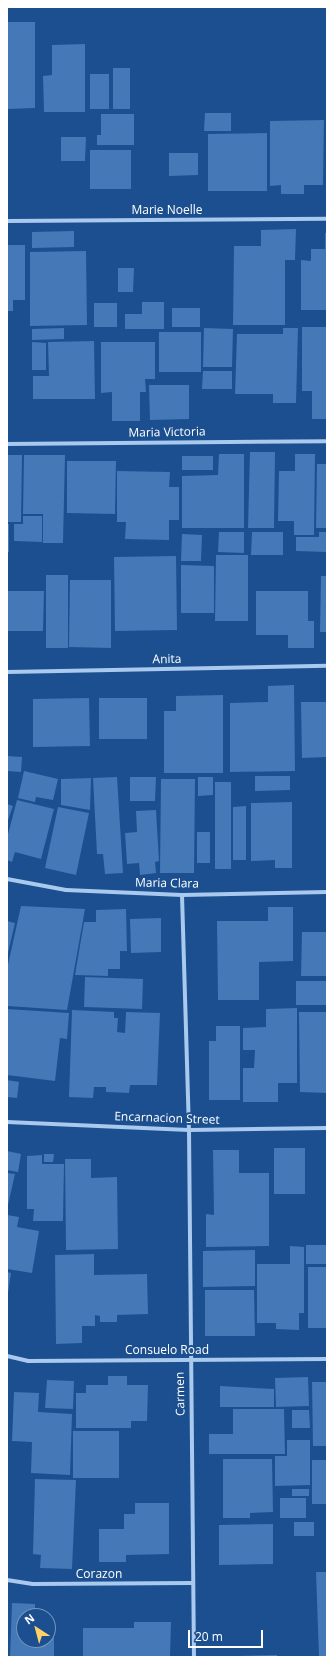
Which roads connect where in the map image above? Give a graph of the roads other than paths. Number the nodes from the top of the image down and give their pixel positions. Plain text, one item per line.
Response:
1 (327, 219) edge
2 (7, 221) edge
3 (327, 441) edge
4 (7, 444) edge
5 (327, 666) edge
6 (7, 672) edge
7 (7, 879) edge
8 (327, 892) edge
9 (182, 895) junction
10 (7, 1122) edge
11 (327, 1128) edge
12 (189, 1130) junction
13 (7, 1356) edge
14 (327, 1359) edge
15 (190, 1360) junction
16 (7, 1580) edge
17 (192, 1583) junction
18 (194, 1657) edge

1 - 2 street, Marie Noelle
3 - 4 street, Maria Victoria
5 - 6 street, Anita
7 - 9 street, Maria Clara
8 - 9 street, Maria Clara
9 - 12 street, Carmen
10 - 12 street, Encarnacion Street
11 - 12 street, Encarnacion Street
12 - 15 street, Carmen
13 - 15 street, Consuelo Road
14 - 15 street, Consuelo Road
15 - 17 street, Carmen
16 - 17 street, Corazon
17 - 18 street, Carmen

